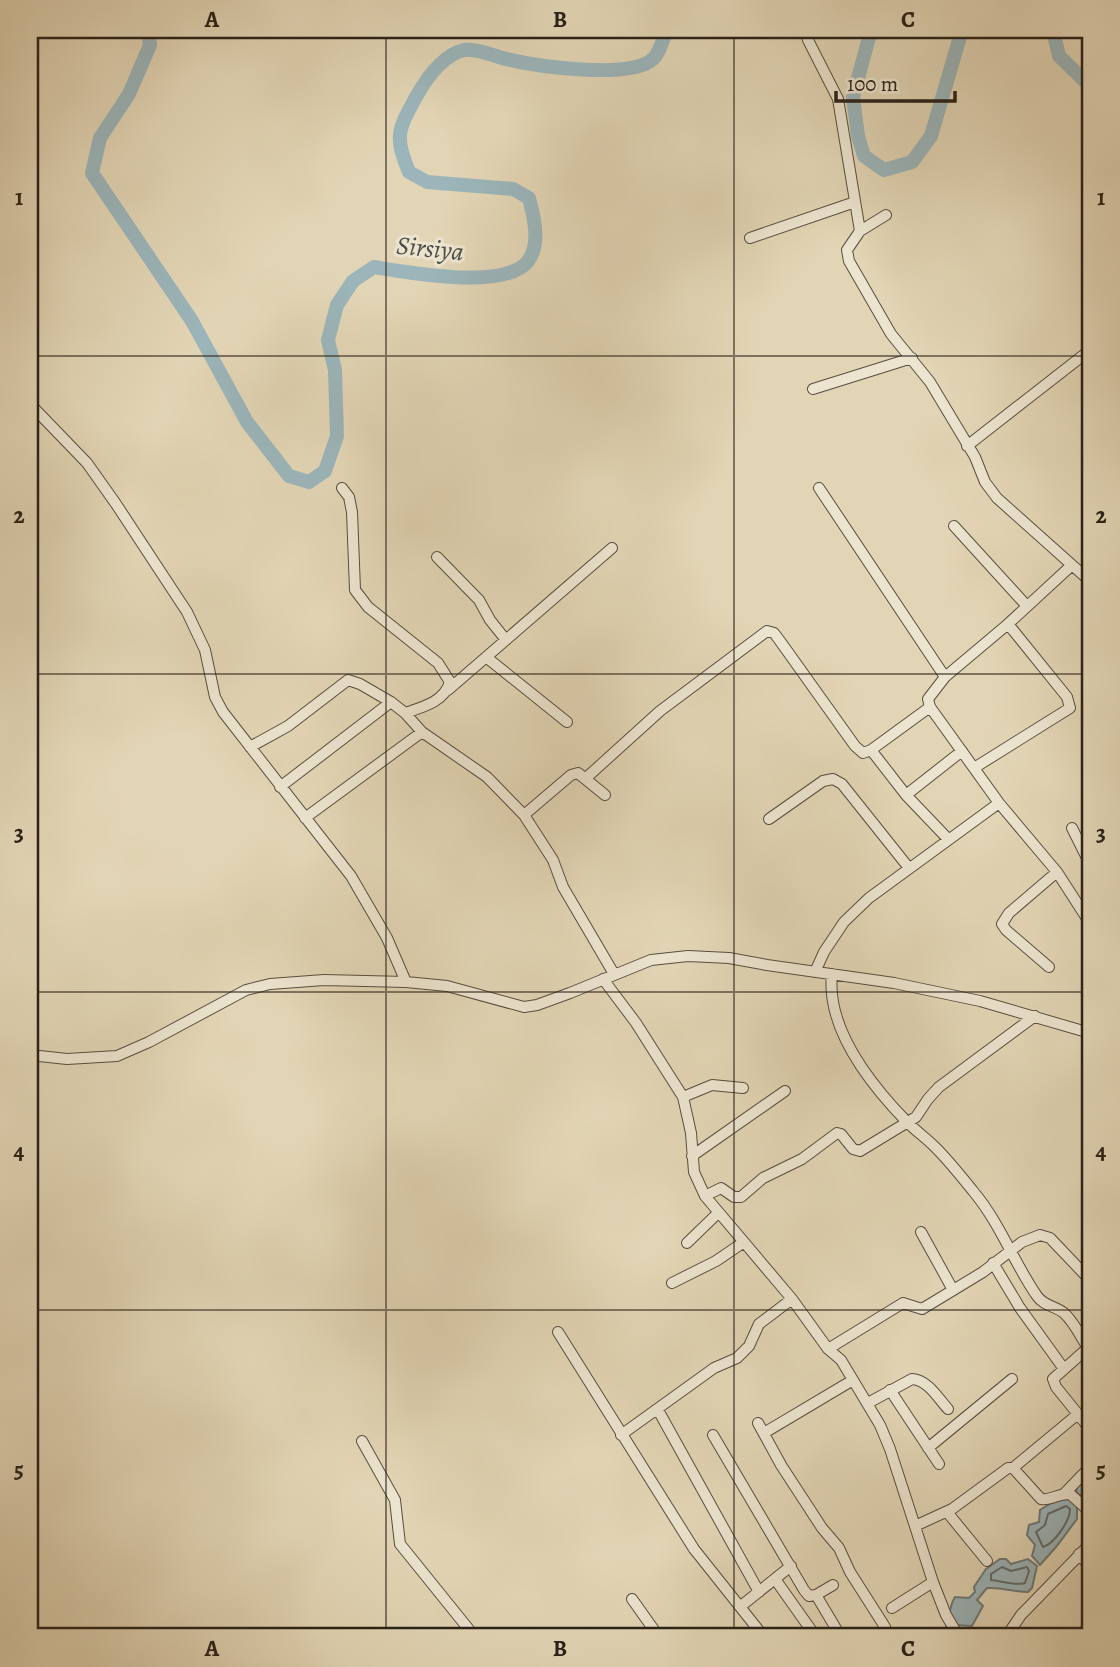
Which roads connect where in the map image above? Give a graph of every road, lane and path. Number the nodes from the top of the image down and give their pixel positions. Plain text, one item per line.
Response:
1 (806, 30) edge
2 (855, 202) junction
3 (886, 215) dead end
4 (860, 231) junction
5 (750, 238) dead end
6 (1090, 350) edge
7 (912, 358) junction
8 (813, 389) dead end
9 (30, 404) edge
10 (967, 446) junction
11 (342, 488) dead end
12 (819, 488) dead end
13 (954, 526) dead end
14 (612, 548) dead end
15 (437, 557) dead end
16 (1072, 565) junction
17 (1090, 581) edge
18 (1026, 605) junction
19 (1008, 624) junction
20 (506, 640) junction
21 (486, 657) junction
22 (945, 677) junction
23 (447, 691) junction
24 (390, 702) junction
25 (930, 707) junction
26 (405, 713) junction
27 (567, 722) dead end
28 (422, 732) junction
29 (250, 747) junction
30 (871, 750) junction
31 (962, 751) junction
32 (974, 768) junction
33 (586, 778) junction
34 (280, 787) junction
35 (605, 795) dead end
36 (906, 795) junction
37 (999, 803) junction
38 (524, 815) junction
39 (305, 818) junction
40 (769, 819) dead end
41 (1072, 828) dead end
42 (948, 839) junction
43 (1090, 864) edge
44 (909, 868) junction
45 (1057, 872) junction
46 (1090, 928) edge
47 (1049, 967) dead end
48 (815, 972) junction
49 (614, 974) junction
50 (832, 974) junction
51 (603, 979) junction
52 (406, 982) junction
53 (1035, 1016) junction
54 (1090, 1033) edge
55 (30, 1055) edge
56 (743, 1088) dead end
57 (785, 1091) dead end
58 (683, 1097) junction
59 (907, 1121) junction
60 (692, 1156) junction
61 (705, 1196) junction
62 (718, 1213) junction
63 (921, 1232) dead end
64 (744, 1242) junction
65 (687, 1243) dead end
66 (1012, 1251) junction
67 (993, 1263) junction
68 (1090, 1280) edge
69 (672, 1283) dead end
70 (953, 1290) junction
71 (792, 1299) junction
72 (558, 1332) dead end
73 (1089, 1347) edge
74 (828, 1349) junction
75 (1064, 1368) junction
76 (1012, 1379) dead end
77 (853, 1380) junction
78 (890, 1390) junction
79 (868, 1403) junction
80 (948, 1409) dead end
81 (658, 1410) junction
82 (1078, 1414) junction
83 (758, 1423) dead end
84 (1090, 1429) edge
85 (764, 1433) junction
86 (621, 1435) junction
87 (713, 1435) dead end
88 (362, 1441) dead end
89 (928, 1448) junction
90 (939, 1464) dead end
91 (1090, 1467) edge
92 (1013, 1468) junction
93 (1064, 1493) junction
94 (947, 1512) junction
95 (1090, 1512) edge
96 (915, 1526) junction
97 (1090, 1544) edge
98 (1079, 1554) junction
99 (987, 1561) dead end
100 (791, 1566) junction
101 (1090, 1567) edge
102 (775, 1579) junction
103 (933, 1581) junction
104 (833, 1585) dead end
105 (759, 1592) junction
106 (816, 1595) junction
107 (632, 1599) dead end
108 (741, 1606) junction
109 (892, 1608) dead end
110 (1090, 1620) edge
111 (475, 1637) edge
112 (659, 1637) edge
113 (764, 1637) edge
114 (816, 1637) edge
115 (841, 1637) edge
116 (885, 1637) edge
117 (959, 1637) edge
118 (1006, 1637) edge
119 (1082, 1637) edge

1 - 2 street
2 - 4 street
2 - 5 street
3 - 4 street
4 - 7 street
6 - 10 street
7 - 8 street
7 - 10 street
9 - 29 street
10 - 16 street
11 - 23 street
12 - 22 street
13 - 18 street
14 - 20 street
15 - 20 street
16 - 17 street
16 - 18 street
18 - 19 street
19 - 22 street
19 - 32 street
20 - 21 street
21 - 23 street
21 - 27 street
22 - 25 street
23 - 26 street
24 - 26 street
24 - 29 street
24 - 34 street
25 - 30 street
25 - 31 street
26 - 28 street
28 - 38 street
28 - 39 street
29 - 34 street
30 - 33 street
30 - 36 street
31 - 32 street
31 - 36 street
32 - 37 street
33 - 35 street
33 - 38 street
34 - 39 street
36 - 42 street
37 - 42 street
37 - 45 street
38 - 49 street
39 - 52 street
40 - 44 street
41 - 43 street
42 - 44 street
44 - 48 street
45 - 46 street
45 - 47 street
48 - 49 street
48 - 50 street
49 - 51 street
50 - 53 street
50 - 59 street
51 - 52 street
51 - 58 street
52 - 55 street
53 - 54 street
53 - 59 street
56 - 58 street
57 - 60 street
58 - 60 street
59 - 61 street
59 - 66 street
60 - 61 street
61 - 62 street
62 - 64 street
62 - 65 street
63 - 70 street
64 - 69 street
64 - 71 street
66 - 67 street
66 - 68 street
66 - 73 street
67 - 70 street
67 - 75 street
70 - 74 street
71 - 74 street
71 - 81 street
72 - 86 street
73 - 75 street
74 - 77 street
75 - 82 street
76 - 89 street
77 - 79 street
77 - 85 street
78 - 79 street
78 - 80 street
78 - 89 street
79 - 96 street
81 - 86 street
81 - 105 street
82 - 84 street
82 - 92 street
83 - 85 street
85 - 116 street
86 - 108 street
87 - 100 street
88 - 111 street
89 - 90 street
91 - 93 street
92 - 93 street
92 - 94 street
93 - 95 street
94 - 96 street
94 - 99 street
96 - 103 street
97 - 98 street
98 - 101 street
98 - 118 street
100 - 102 street
100 - 106 street
102 - 105 street
102 - 114 street
103 - 109 street
103 - 117 street
104 - 106 street
105 - 108 street
106 - 115 street
107 - 112 street
108 - 113 street
110 - 119 street

